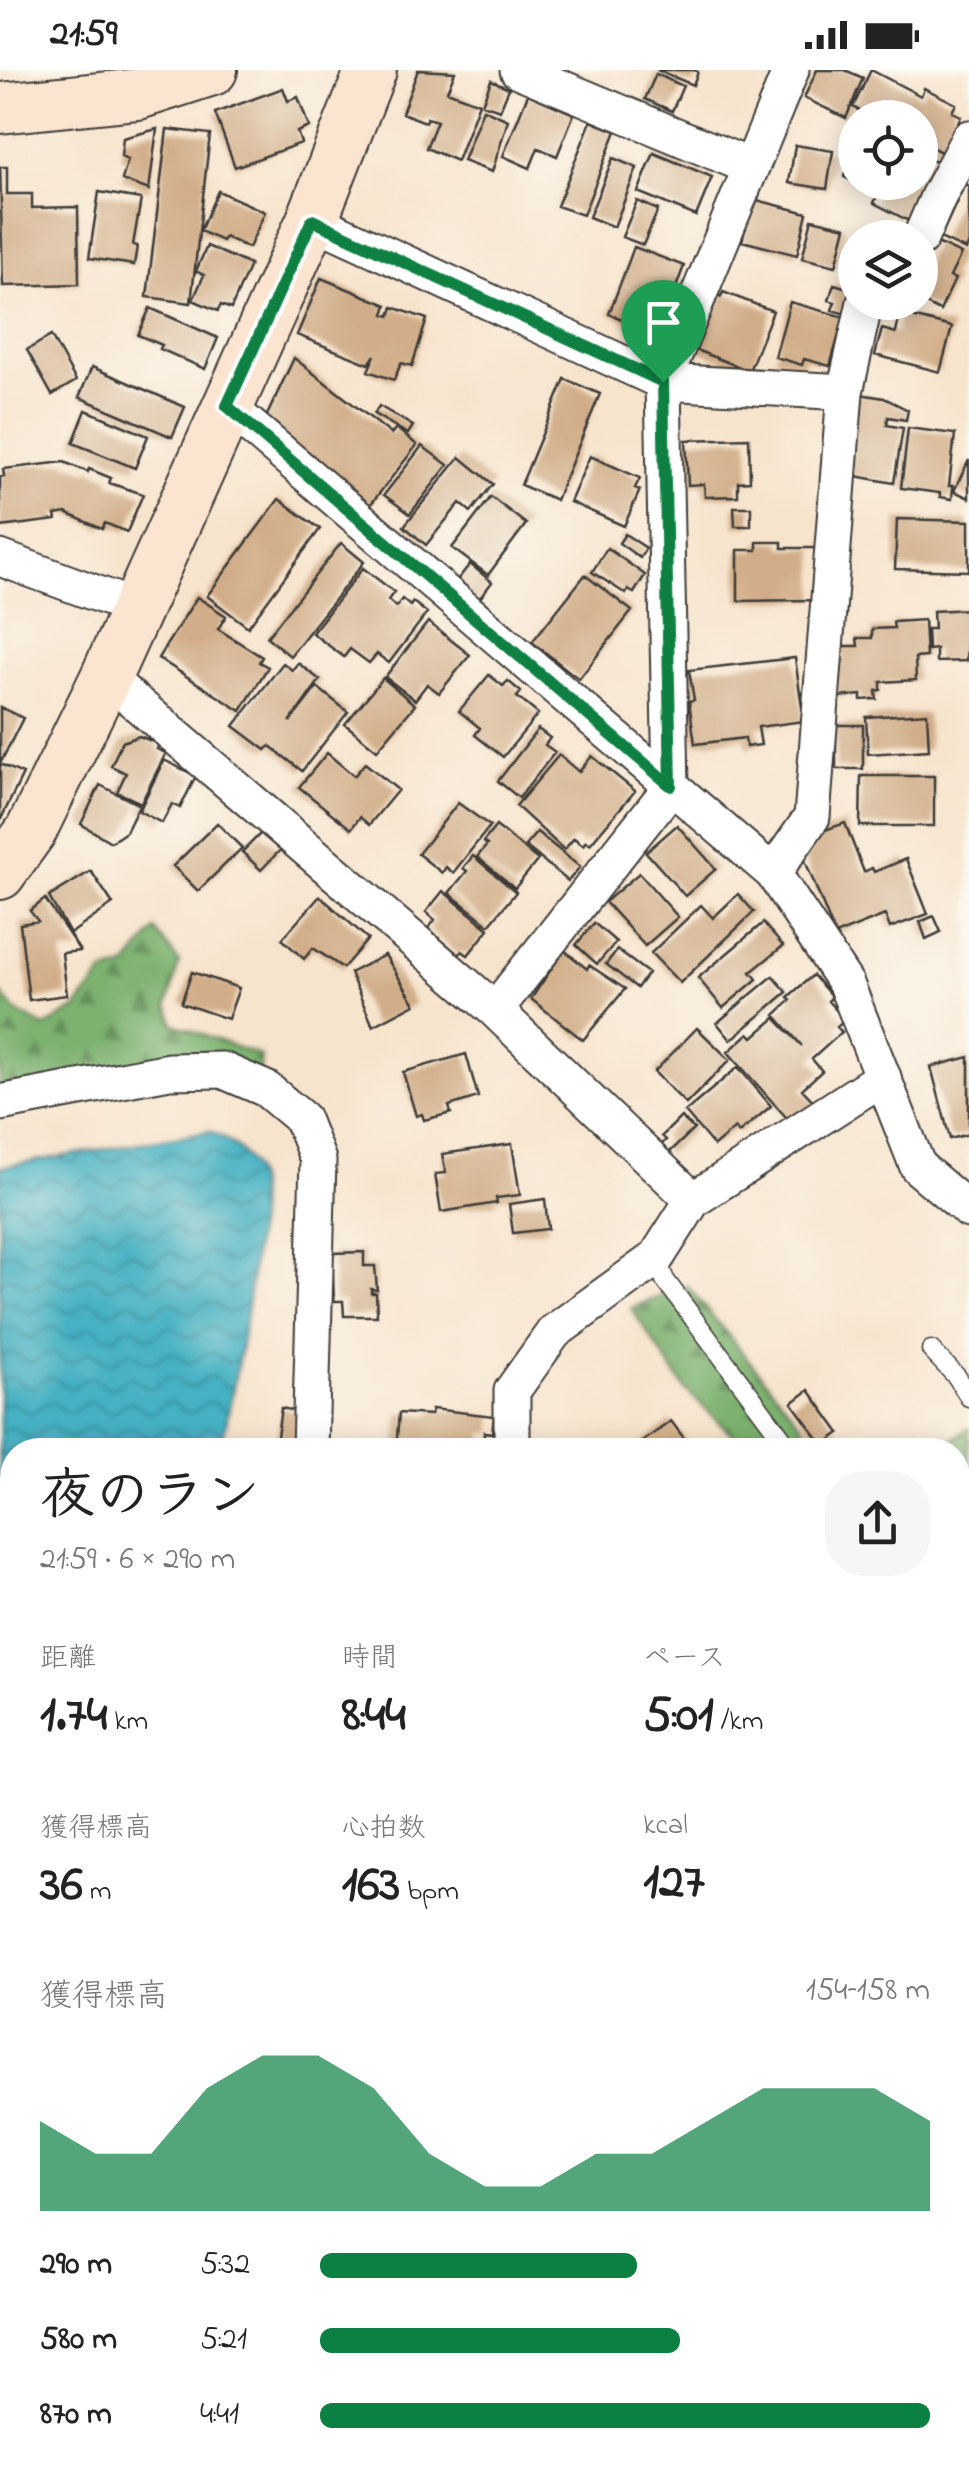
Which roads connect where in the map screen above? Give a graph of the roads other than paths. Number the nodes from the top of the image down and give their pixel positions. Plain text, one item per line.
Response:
1 (212, 70) edge
2 (371, 70) edge
3 (518, 70) edge
4 (791, 70) edge
5 (0, 108) edge
6 (969, 138) edge
7 (751, 167) junction
8 (312, 220) junction
9 (929, 220) edge
10 (861, 320) edge
11 (663, 382) junction
12 (844, 392) junction
13 (227, 406) junction
14 (0, 558) edge
15 (136, 608) junction
16 (106, 677) junction
17 (671, 786) junction
18 (772, 873) junction
19 (0, 874) edge
20 (495, 1010) junction
21 (883, 1077) junction
22 (0, 1103) edge
23 (692, 1200) junction
24 (969, 1210) edge
25 (656, 1258) junction
26 (930, 1350) dead end
27 (969, 1397) edge
28 (310, 1438) edge
29 (512, 1438) edge
30 (781, 1438) edge

1 - 5 street
2 - 8 street
3 - 7 street
4 - 7 street
6 - 9 street
7 - 11 street
8 - 11 street
8 - 13 street
10 - 12 street
11 - 12 street
11 - 17 street
12 - 18 street
13 - 15 street
13 - 17 street
14 - 15 street
15 - 16 street
16 - 19 street
16 - 20 street
17 - 18 street
17 - 20 street
18 - 21 street
20 - 23 street
21 - 23 street
21 - 24 street
22 - 28 street
23 - 25 street
25 - 29 street
25 - 30 lane
26 - 27 lane

